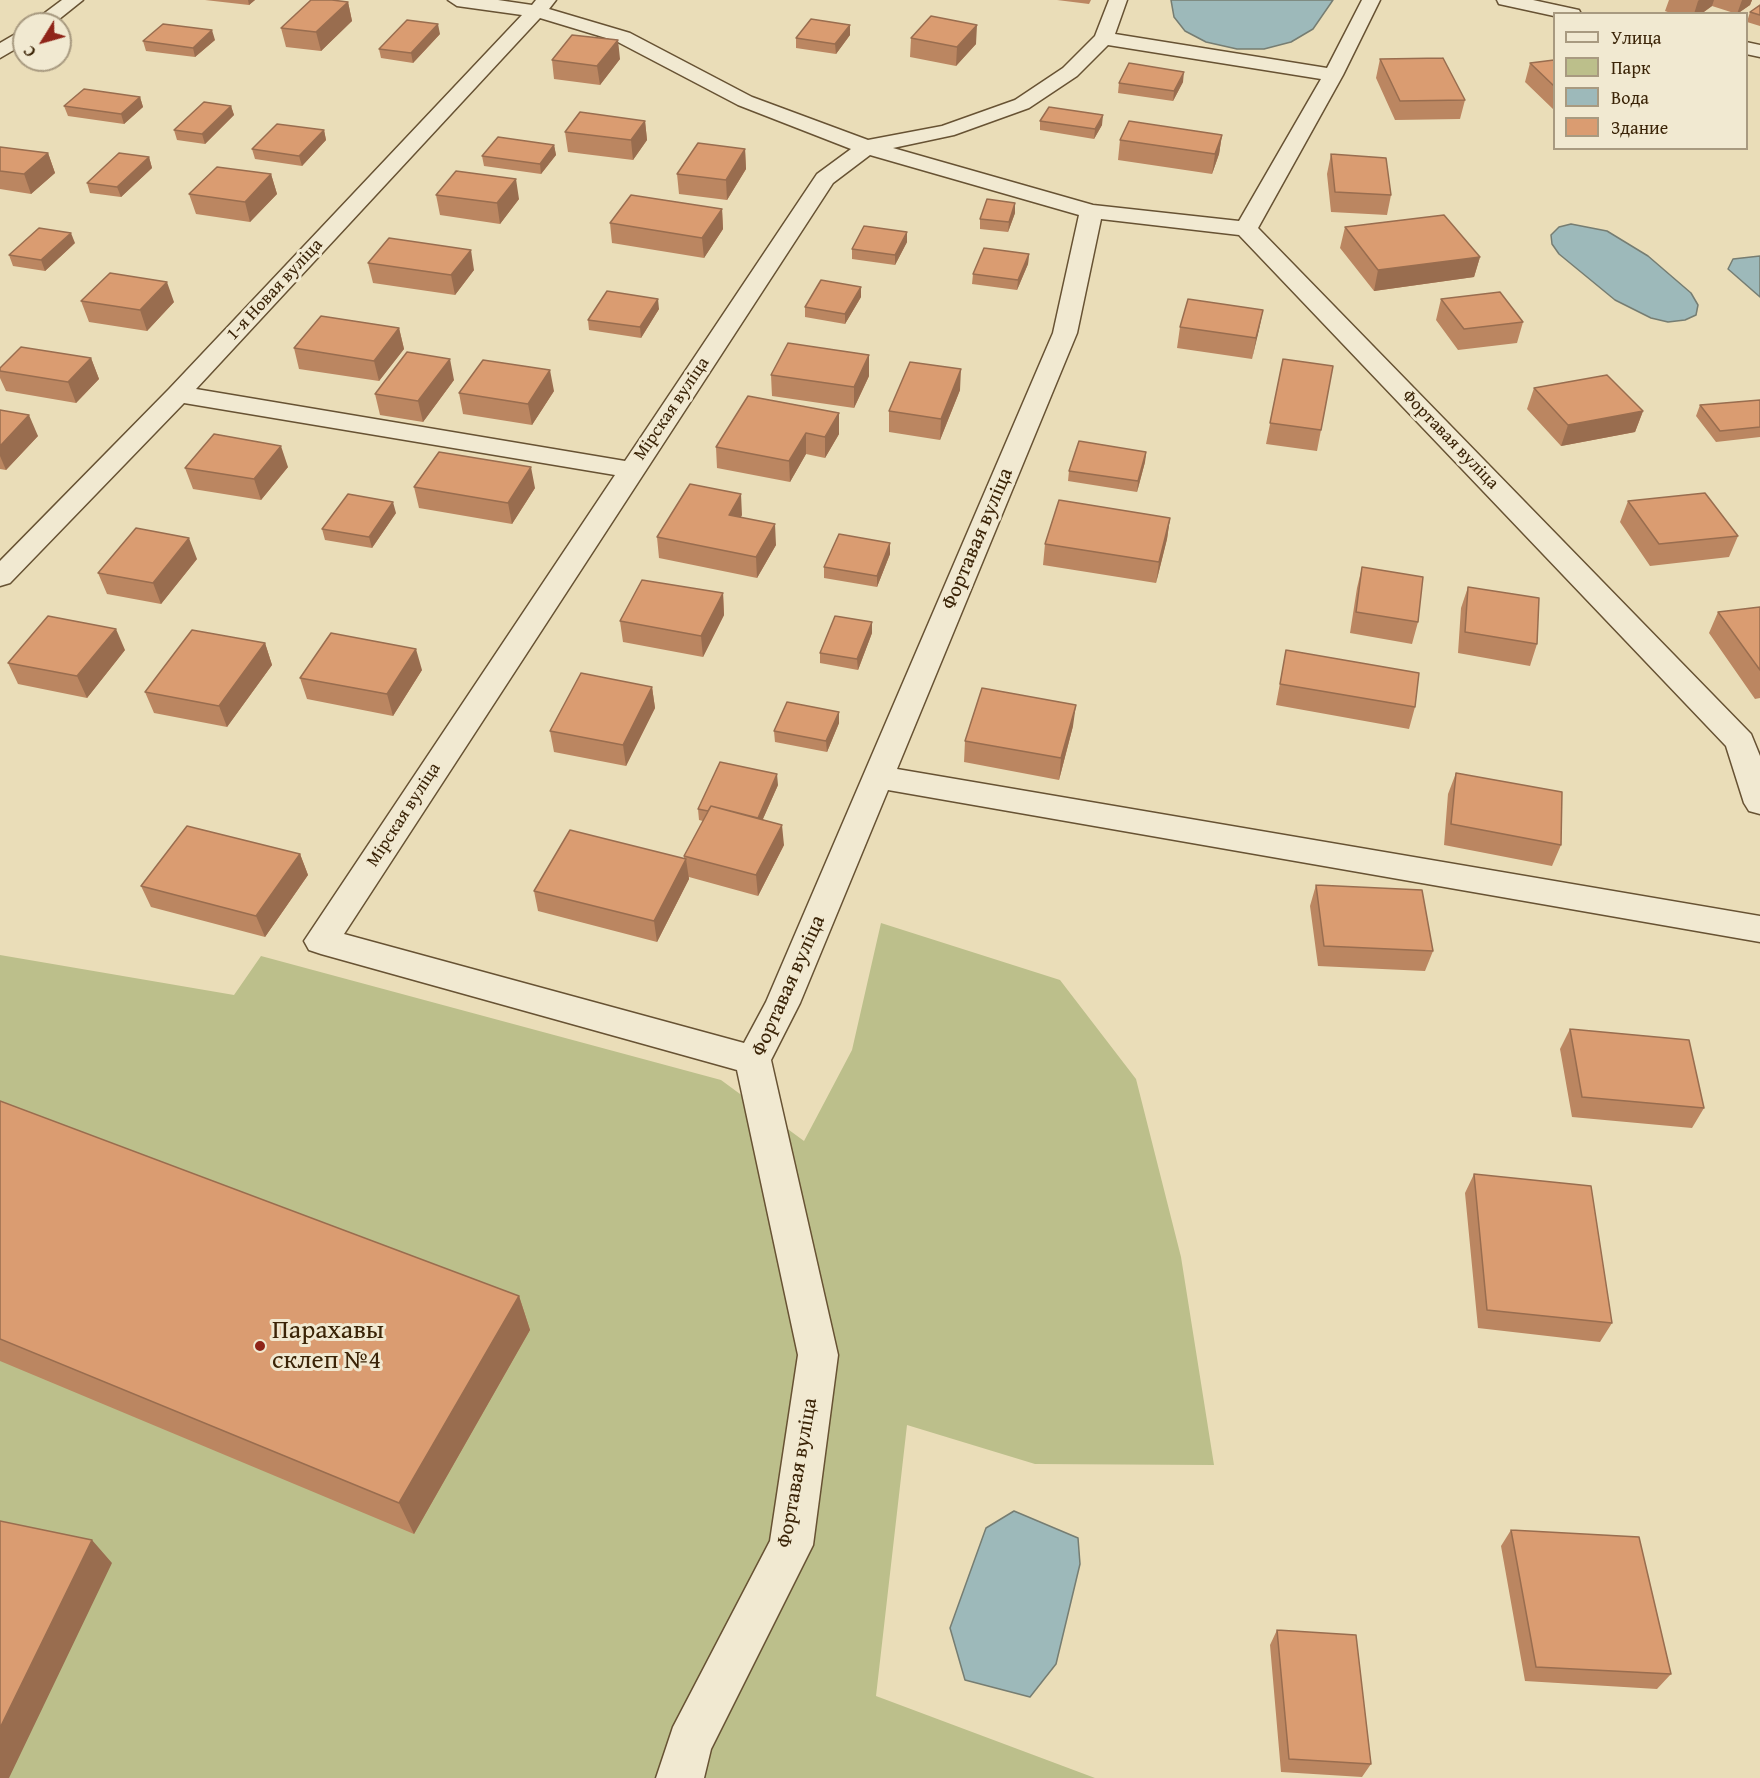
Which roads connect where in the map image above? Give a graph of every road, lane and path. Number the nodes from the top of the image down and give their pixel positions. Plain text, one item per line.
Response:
1 (74, 0) edge
2 (457, 0) edge
3 (1118, 0) edge
4 (1371, 0) edge
5 (1506, 0) edge
6 (541, 6) edge
7 (57, 12) edge
8 (1563, 12) edge
9 (1104, 38) junction
10 (1333, 75) junction
11 (866, 147) junction
12 (1091, 211) junction
13 (1246, 229) junction
14 (178, 394) junction
15 (632, 470) junction
16 (0, 577) edge
17 (878, 777) junction
18 (1760, 803) edge
19 (1760, 929) edge
20 (753, 1060) junction
21 (680, 1778) edge

1 - 7 street
2 - 6 street
3 - 9 street, Мірская вуліца
4 - 10 street
5 - 8 street
6 - 11 street
6 - 14 street, 1-я Новая вуліца
9 - 10 street
9 - 11 street, Мірская вуліца
10 - 13 street
11 - 12 street
11 - 15 street, Мірская вуліца
12 - 13 street
12 - 17 street, Фортавая вуліца
13 - 18 street, Фортавая вуліца
14 - 15 street
14 - 16 street, 1-я Новая вуліца
15 - 20 street, Мірская вуліца
17 - 19 street
17 - 20 street, Фортавая вуліца
20 - 21 street, Фортавая вуліца

